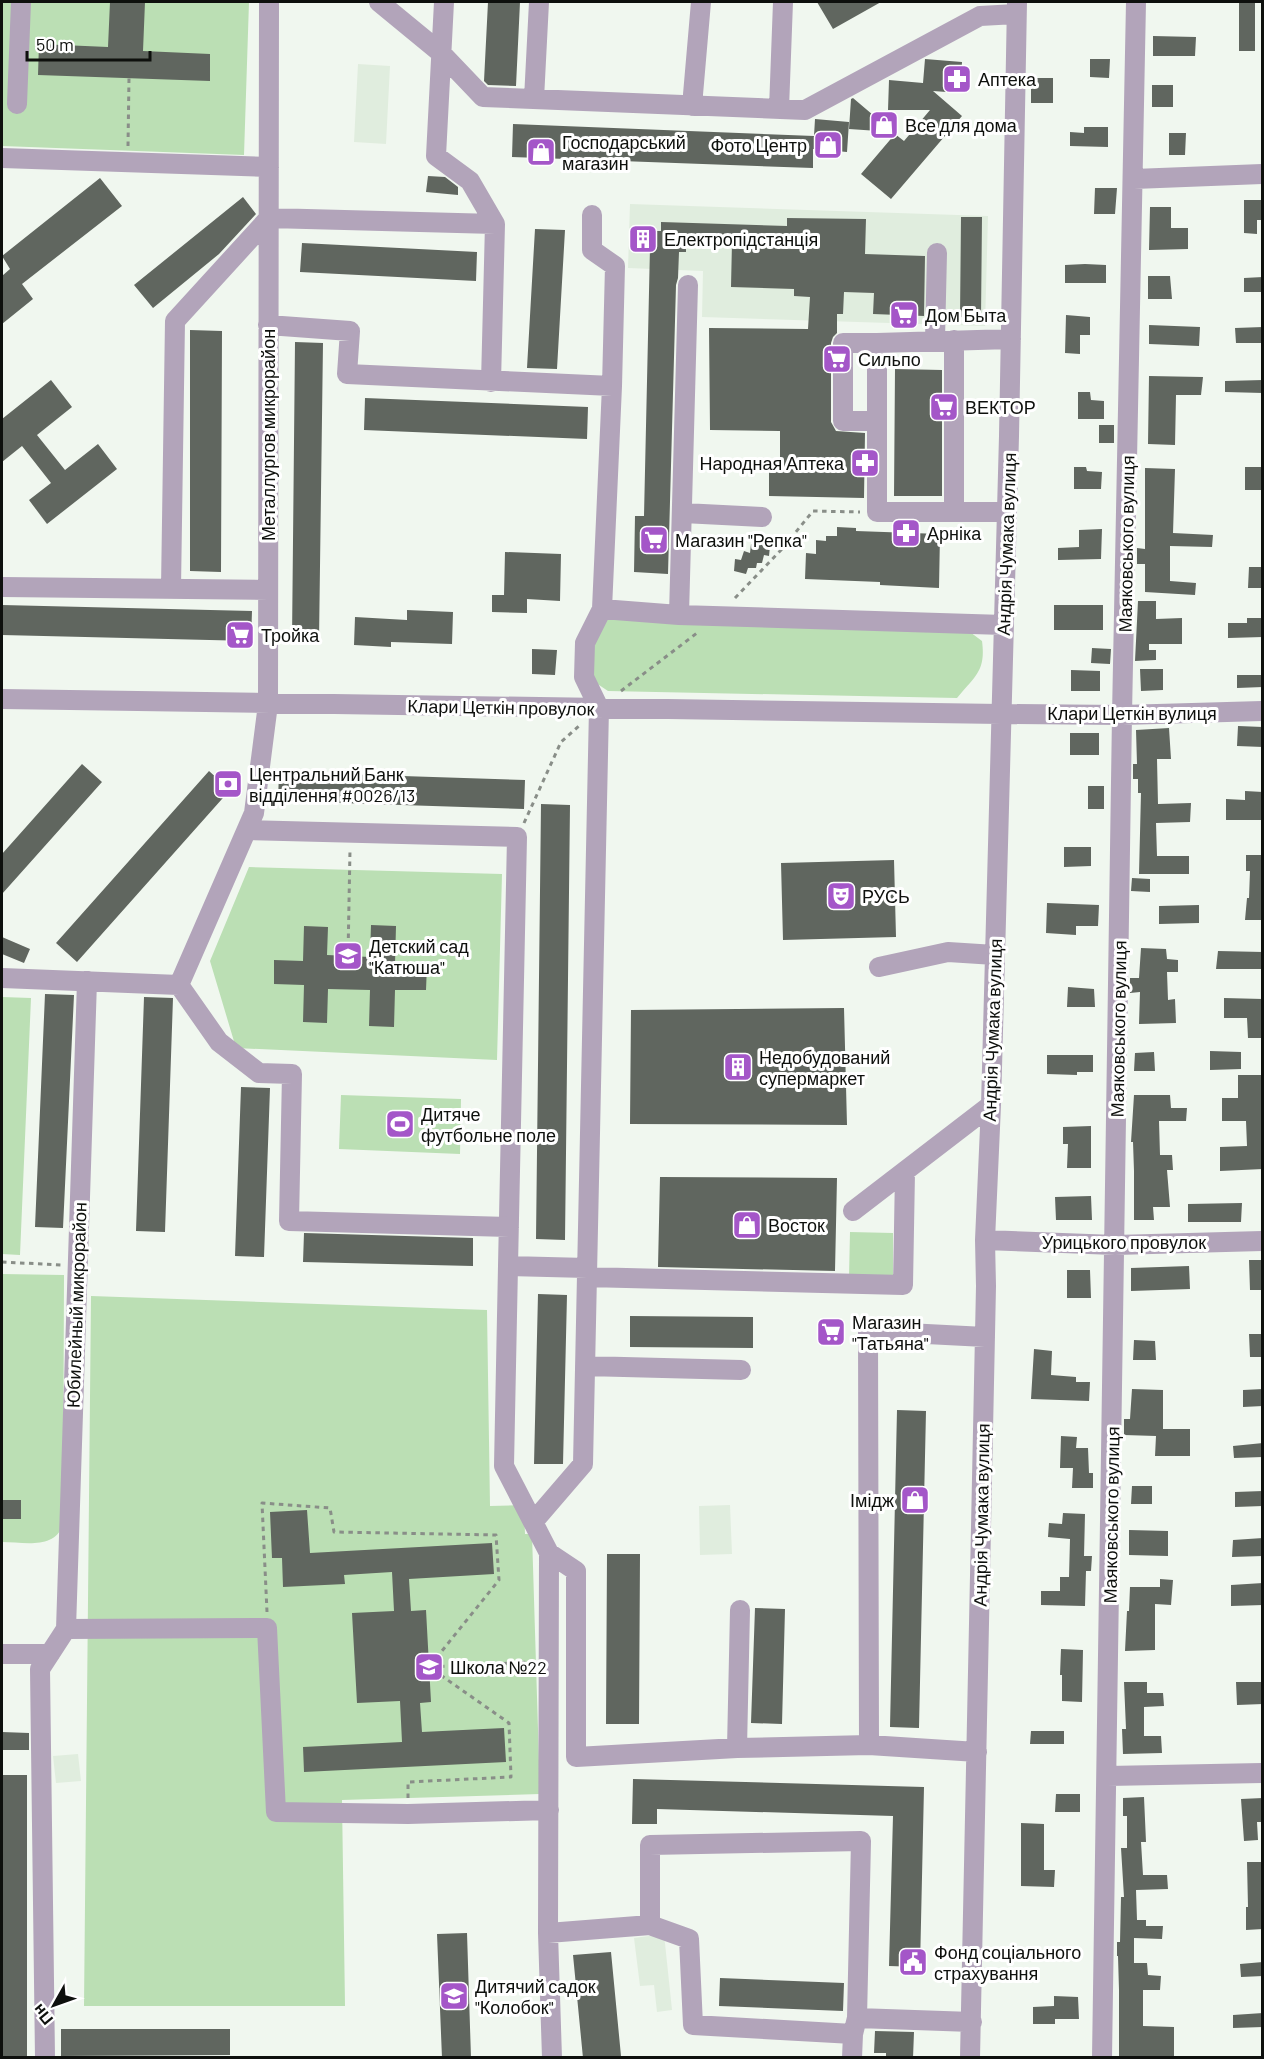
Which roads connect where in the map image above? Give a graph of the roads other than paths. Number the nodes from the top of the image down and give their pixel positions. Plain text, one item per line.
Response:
1 (21, 2) edge
2 (269, 2) edge
3 (379, 2) edge
4 (444, 2) edge
5 (539, 2) edge
6 (701, 2) edge
7 (783, 2) edge
8 (1136, 2) edge
9 (1016, 8) edge
10 (441, 53) junction
11 (534, 99) junction
12 (17, 104) dead end
13 (692, 106) junction
14 (779, 109) junction
15 (2, 158) edge
16 (269, 167) junction
17 (1263, 174) edge
18 (1134, 179) junction
19 (592, 214) dead end
20 (269, 218) junction
21 (495, 224) junction
22 (937, 253) dead end
23 (688, 285) dead end
24 (268, 325) junction
25 (1011, 339) junction
26 (944, 340) junction
27 (877, 343) junction
28 (490, 382) junction
29 (612, 386) junction
30 (877, 421) junction
31 (954, 512) junction
32 (1007, 512) junction
33 (683, 513) junction
34 (762, 517) dead end
35 (2, 587) edge
36 (171, 588) junction
37 (268, 590) junction
38 (602, 609) junction
39 (679, 615) junction
40 (1004, 625) junction
41 (2, 699) edge
42 (268, 704) junction
43 (599, 708) junction
44 (1263, 711) edge
45 (1001, 714) junction
46 (1122, 715) junction
47 (247, 830) junction
48 (995, 955) junction
49 (879, 968) dead end
50 (2, 978) edge
51 (87, 981) junction
52 (179, 985) junction
53 (990, 1105) junction
54 (905, 1172) junction
55 (853, 1211) dead end
56 (509, 1227) junction
57 (985, 1240) junction
58 (1263, 1241) edge
59 (1115, 1245) junction
60 (508, 1266) junction
61 (587, 1273) junction
62 (985, 1337) junction
63 (585, 1366) junction
64 (741, 1370) dead end
65 (534, 1521) junction
66 (549, 1553) junction
67 (740, 1610) dead end
68 (66, 1629) junction
69 (2, 1654) edge
70 (50, 1654) junction
71 (869, 1745) junction
72 (737, 1748) junction
73 (976, 1752) junction
74 (1263, 1773) edge
75 (1108, 1776) junction
76 (549, 1810) junction
77 (650, 1925) junction
78 (548, 1933) junction
79 (972, 2022) junction
80 (855, 2026) junction
81 (45, 2058) edge
82 (552, 2058) edge
83 (852, 2058) edge
84 (970, 2058) edge
85 (1102, 2058) edge

1 - 12 street
2 - 16 street, Металлургов микрорайон
3 - 10 street
4 - 10 street
5 - 11 street
6 - 13 street
7 - 14 street
8 - 18 street, Маяковського вулиця
9 - 14 street
9 - 25 street, Андрія Чумака вулиця
10 - 11 street
10 - 21 street
11 - 13 street
13 - 14 street
15 - 16 street
16 - 20 street, Металлургов микрорайон
17 - 18 street
18 - 46 street, Маяковського вулиця
19 - 29 street
20 - 21 street
20 - 24 street, Металлургов микрорайон
20 - 36 street
21 - 28 street
22 - 26 street
23 - 33 street
24 - 28 street
24 - 37 street, Металлургов микрорайон
25 - 26 street
25 - 32 street, Андрія Чумака вулиця
26 - 27 street
26 - 31 street
27 - 30 street
27 - 30 street
28 - 29 street
29 - 38 street
30 - 31 street
31 - 32 street
32 - 40 street, Андрія Чумака вулиця
33 - 34 street
33 - 39 street
35 - 36 street
36 - 37 street
37 - 42 street, Металлургов микрорайон
38 - 39 street
38 - 43 street
39 - 40 street
40 - 45 street, Андрія Чумака вулиця
41 - 42 street, Клари Цеткін провулок
42 - 43 street, Клари Цеткін провулок
42 - 47 street, Металлургов микрорайон
43 - 45 street, Клари Цеткін провулок
43 - 61 street
44 - 46 street, Клари Цеткін вулиця
45 - 46 street, Клари Цеткін вулиця
45 - 48 street, Андрія Чумака вулиця
46 - 59 street, Маяковського вулиця
47 - 52 street, Металлургов микрорайон
47 - 56 street
48 - 49 street
48 - 53 street, Андрія Чумака вулиця
50 - 51 street
51 - 52 street
51 - 68 street, Юбилейный микрорайон
52 - 56 street
53 - 54 street
53 - 57 street, Андрія Чумака вулиця
54 - 55 street
54 - 61 street
56 - 60 street
57 - 59 street, Урицького провулок
57 - 62 street, Андрія Чумака вулиця
58 - 59 street, Урицького провулок
59 - 75 street, Маяковського вулиця
60 - 61 street
60 - 65 street
61 - 63 street
62 - 71 street
62 - 73 street, Андрія Чумака вулиця
63 - 64 street
63 - 65 street
65 - 66 street
66 - 72 street
66 - 76 street
67 - 72 street
68 - 70 street
68 - 76 street
69 - 70 street
70 - 81 street
71 - 72 street
71 - 73 street
73 - 79 street, Андрія Чумака вулиця
74 - 75 street
75 - 85 street, Маяковського вулиця
76 - 78 street
77 - 78 street
77 - 80 street
77 - 80 street
78 - 82 street
79 - 80 street
79 - 84 street, Андрія Чумака вулиця
80 - 83 street

